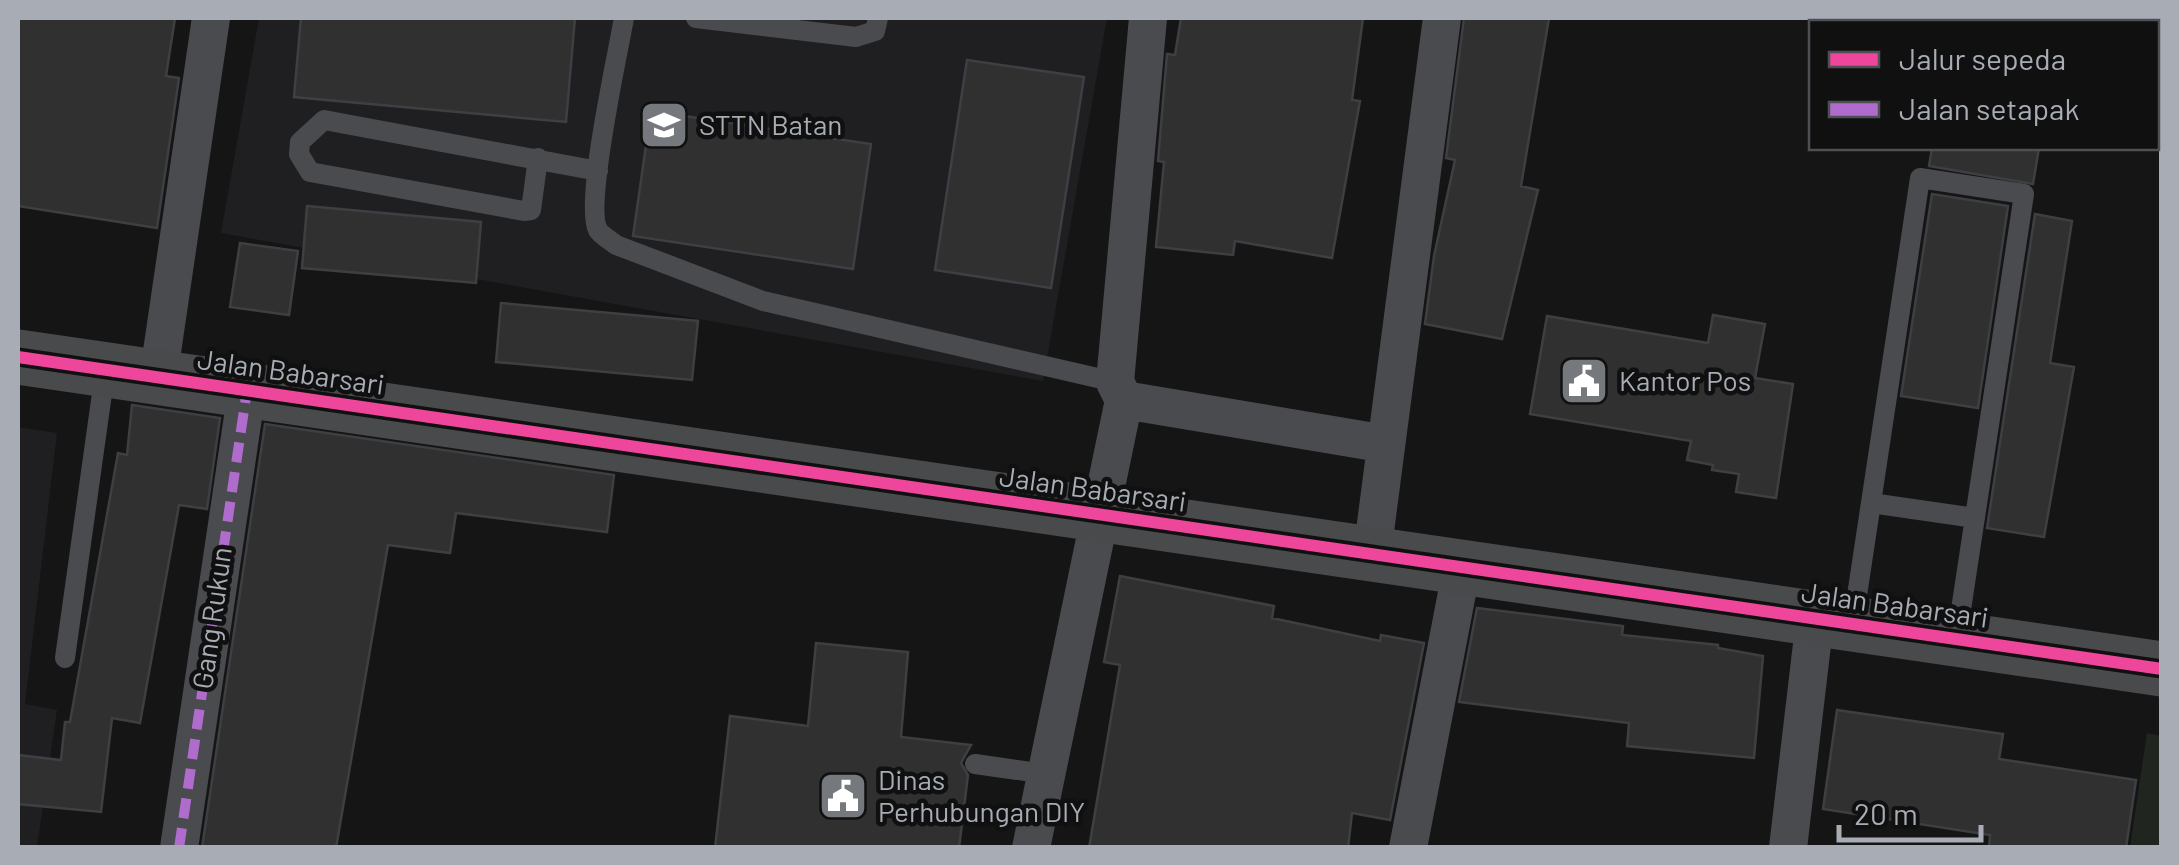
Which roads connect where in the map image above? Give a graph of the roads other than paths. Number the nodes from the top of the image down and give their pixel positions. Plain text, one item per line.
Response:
1 (210, 18) edge
2 (624, 18) edge
3 (696, 18) edge
4 (878, 18) edge
5 (1147, 18) edge
6 (1442, 18) edge
7 (538, 158) junction
8 (598, 171) junction
9 (18, 357) edge
10 (105, 370) junction
11 (158, 379) junction
12 (247, 390) junction
13 (1120, 391) junction
14 (1386, 444) junction
15 (1871, 503) junction
16 (1101, 516) junction
17 (1974, 518) junction
18 (1372, 554) junction
19 (1462, 568) junction
20 (1834, 622) junction
21 (1956, 639) junction
22 (65, 658) dead end
23 (2162, 669) edge
24 (976, 764) dead end
25 (1046, 774) junction
26 (179, 848) edge
27 (1032, 848) edge
28 (1408, 848) edge
29 (1788, 848) edge

1 - 11 street
2 - 8 lane
3 - 4 lane
5 - 13 street
6 - 14 street
7 - 7 lane
7 - 8 lane
8 - 13 lane
9 - 10 street, Jalan Babarsari
10 - 11 street, Jalan Babarsari
10 - 22 lane
11 - 12 street, Jalan Babarsari
12 - 16 street, Jalan Babarsari
12 - 26 street, Gang Rukun
13 - 14 street
13 - 16 street
14 - 18 street
15 - 17 lane
15 - 17 lane
15 - 20 lane
16 - 18 street, Jalan Babarsari
16 - 25 street
17 - 21 lane
18 - 19 street, Jalan Babarsari
19 - 20 street, Jalan Babarsari
19 - 28 street
20 - 21 street, Jalan Babarsari
20 - 29 street
21 - 23 street, Jalan Babarsari
24 - 25 lane
25 - 27 street

